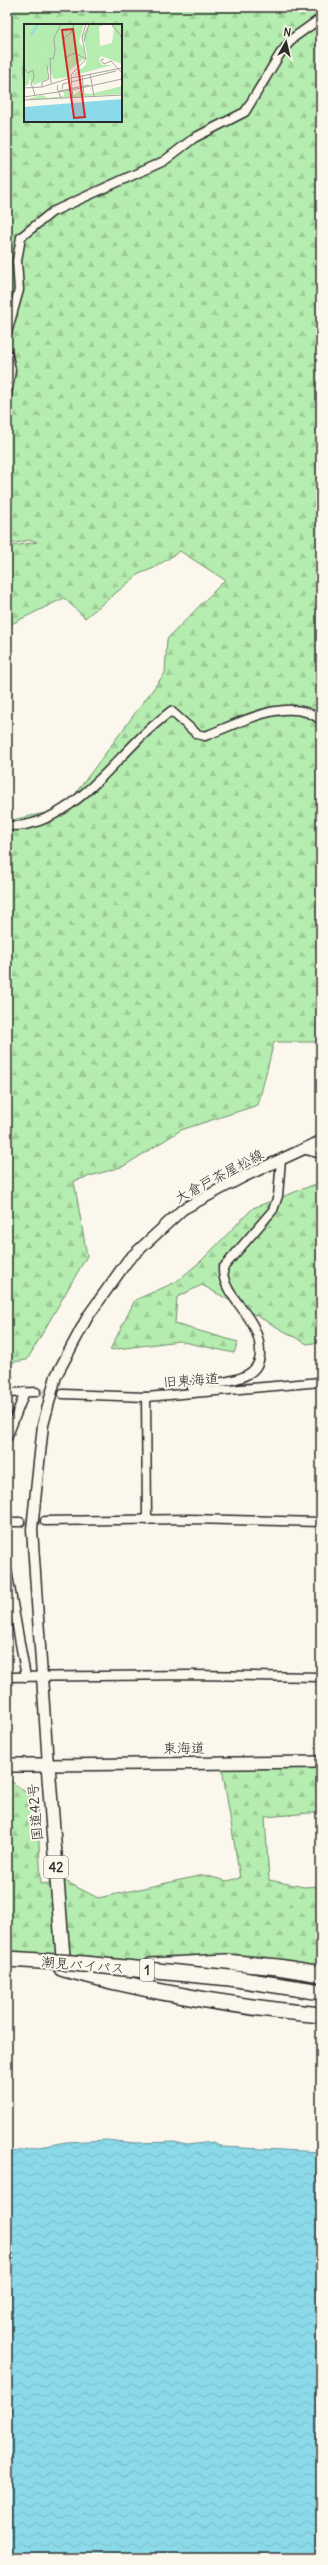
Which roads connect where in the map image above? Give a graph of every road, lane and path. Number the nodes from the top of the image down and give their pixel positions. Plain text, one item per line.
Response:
1 (321, 18) edge
2 (7, 333) edge
3 (7, 351) edge
4 (7, 395) edge
5 (321, 720) edge
6 (7, 826) edge
7 (321, 1141) edge
8 (302, 1149) junction
9 (321, 1154) edge
10 (281, 1159) junction
11 (321, 1382) edge
12 (25, 1392) junction
13 (36, 1392) tunnel mouth
14 (7, 1393) edge
15 (192, 1393) junction
16 (63, 1394) tunnel mouth
17 (146, 1396) junction
18 (7, 1438) edge
19 (147, 1520) junction
20 (45, 1521) tunnel mouth
21 (7, 1522) edge
22 (20, 1522) tunnel mouth
23 (321, 1522) edge
24 (7, 1570) edge
25 (7, 1677) edge
26 (26, 1677) junction
27 (43, 1677) junction
28 (321, 1677) edge
29 (321, 1762) edge
30 (48, 1765) junction
31 (7, 1766) edge
32 (7, 1959) edge
33 (7, 1966) edge
34 (64, 1969) junction
35 (321, 1974) edge
36 (230, 1978) junction
37 (321, 1988) edge
38 (321, 1992) edge
39 (321, 2015) edge

1 - 2 street
3 - 4 street
5 - 6 street
7 - 8 street, 大倉戸茶屋松線
8 - 9 street
8 - 10 street, 大倉戸茶屋松線
10 - 15 street
10 - 27 street, 大倉戸茶屋松線
11 - 15 street, 旧東海道
12 - 13 street
12 - 14 street
12 - 18 street
15 - 17 street, 旧東海道
16 - 17 street, 旧東海道
17 - 19 street
19 - 20 street
19 - 23 street
21 - 22 street
24 - 26 street
25 - 26 street
26 - 27 street
27 - 28 street
27 - 30 street, 大倉戸茶屋松線
29 - 30 main road, 東海道
30 - 31 highway, 国道42号
30 - 34 highway, 国道42号 / 42
32 - 36 highway, 潮見バイパス / 1, bridge
33 - 34 highway
34 - 35 highway
34 - 39 highway
36 - 37 highway, 潮見バイパス / 1
36 - 38 highway, 潮見バイパス / 1

